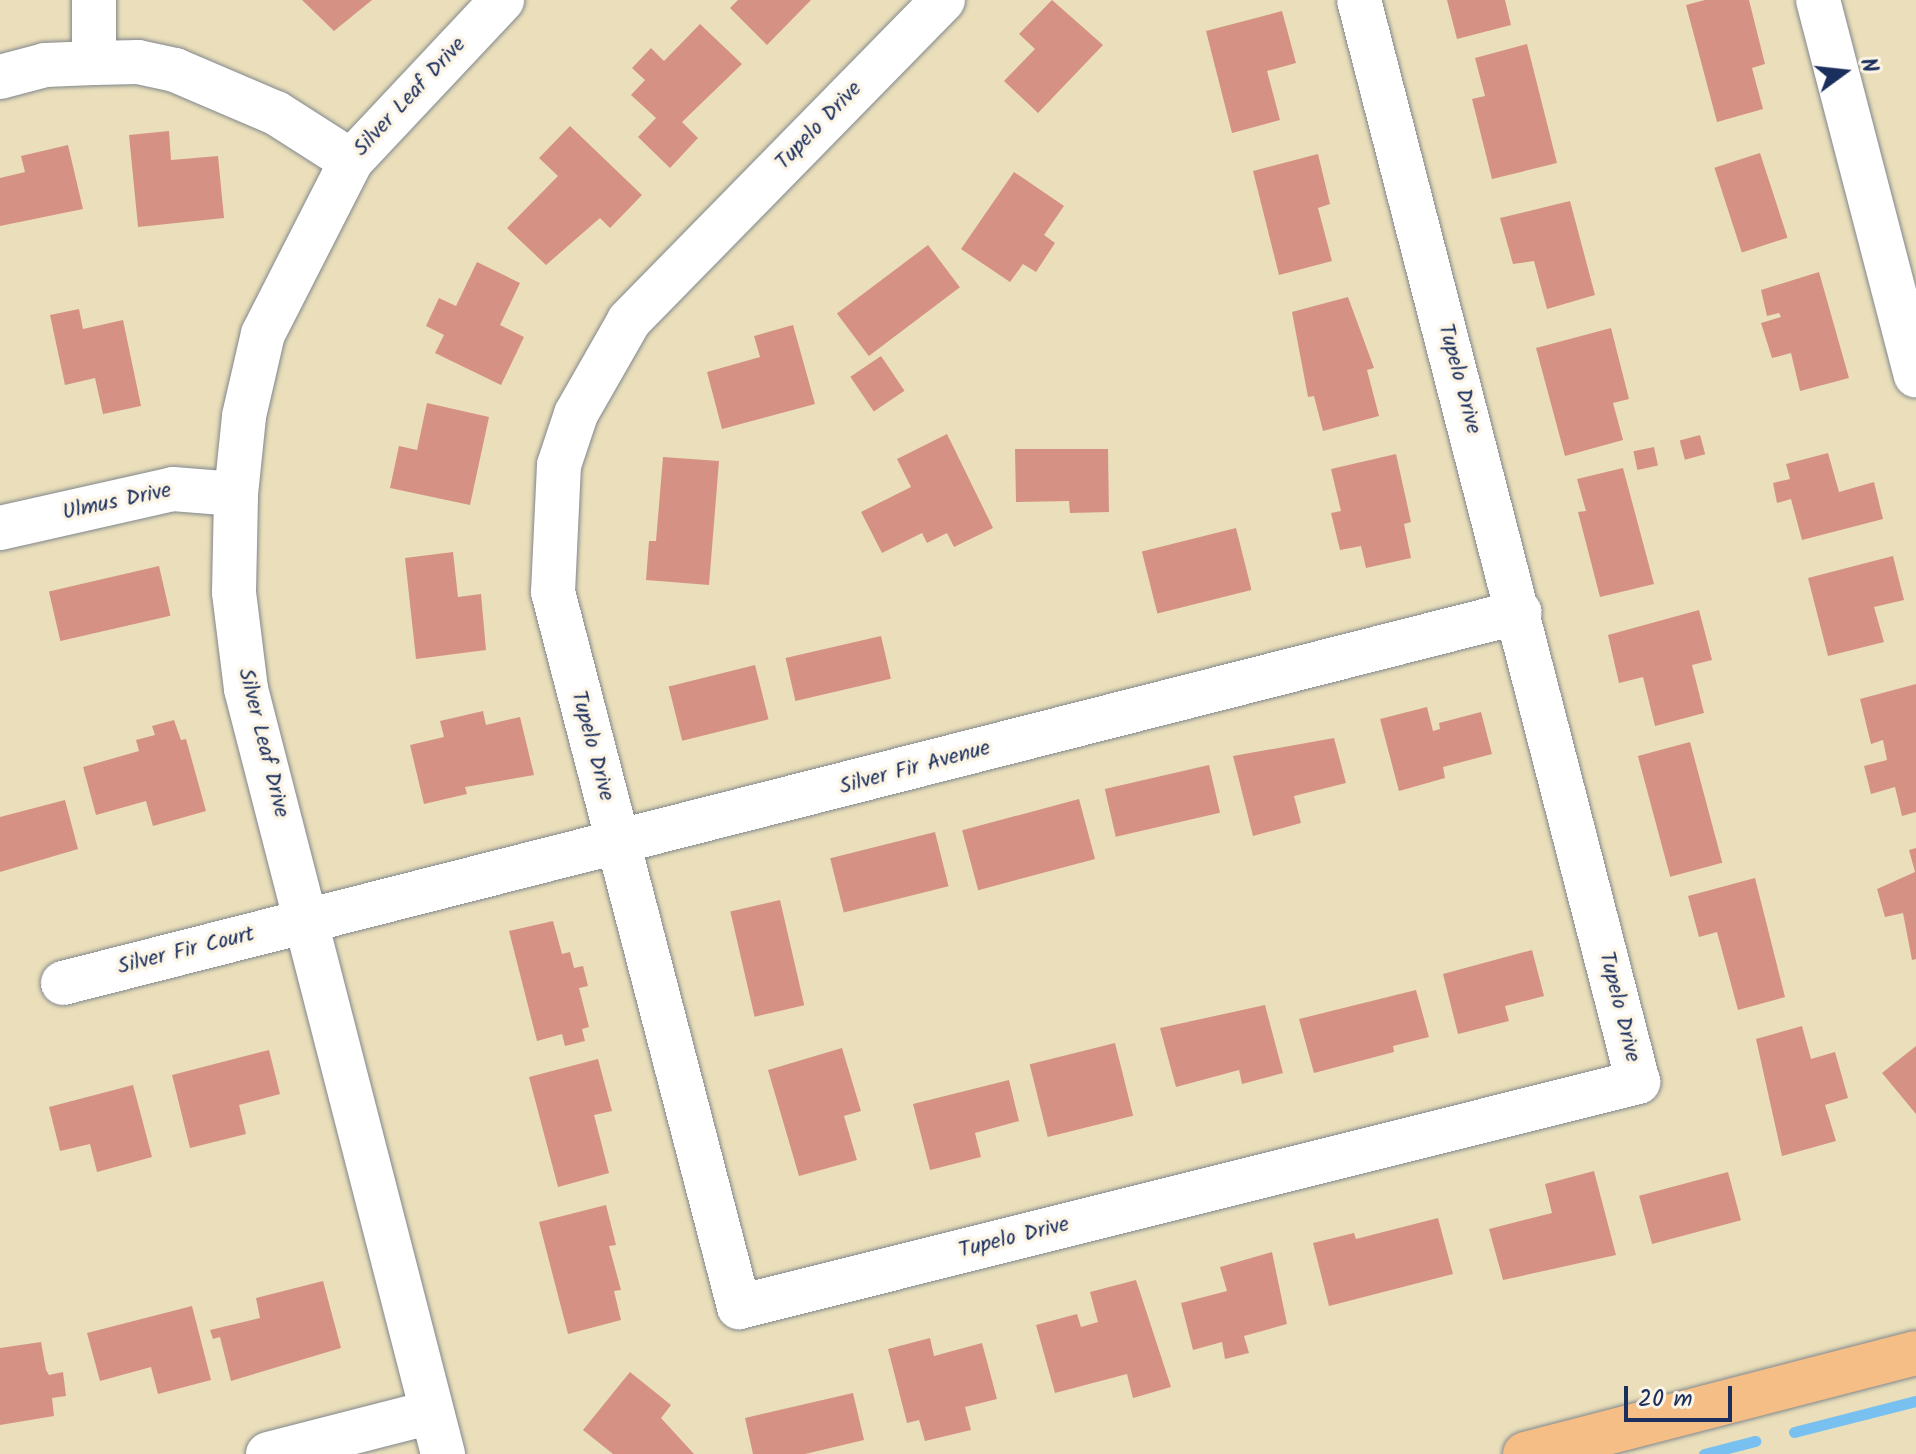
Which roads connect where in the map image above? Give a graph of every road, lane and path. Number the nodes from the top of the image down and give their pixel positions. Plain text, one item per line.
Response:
1 (94, 0) edge
2 (502, 0) edge
3 (943, 0) edge
4 (1359, 0) edge
5 (1818, 0) edge
6 (94, 63) junction
7 (0, 77) edge
8 (351, 161) junction
9 (1916, 375) edge
10 (236, 494) junction
11 (0, 528) edge
12 (1520, 612) junction
13 (619, 845) junction
14 (309, 920) junction
15 (63, 983) dead end
16 (1916, 1353) edge
17 (432, 1412) junction
18 (268, 1454) edge
19 (443, 1454) edge
20 (1525, 1454) edge

1 - 6 street
2 - 8 street, Silver Leaf Drive
3 - 13 street, Tupelo Drive
4 - 12 street, Tupelo Drive
5 - 9 street
6 - 7 street
6 - 8 street
8 - 10 street, Silver Leaf Drive
10 - 11 street, Ulmus Drive
10 - 14 street, Silver Leaf Drive
12 - 13 street, Silver Fir Avenue
12 - 13 street, Tupelo Drive
13 - 14 street, Silver Fir Avenue
14 - 15 street, Silver Fir Court
14 - 17 street, Silver Leaf Drive
16 - 20 main road
17 - 18 street
17 - 19 street, Silver Leaf Drive

